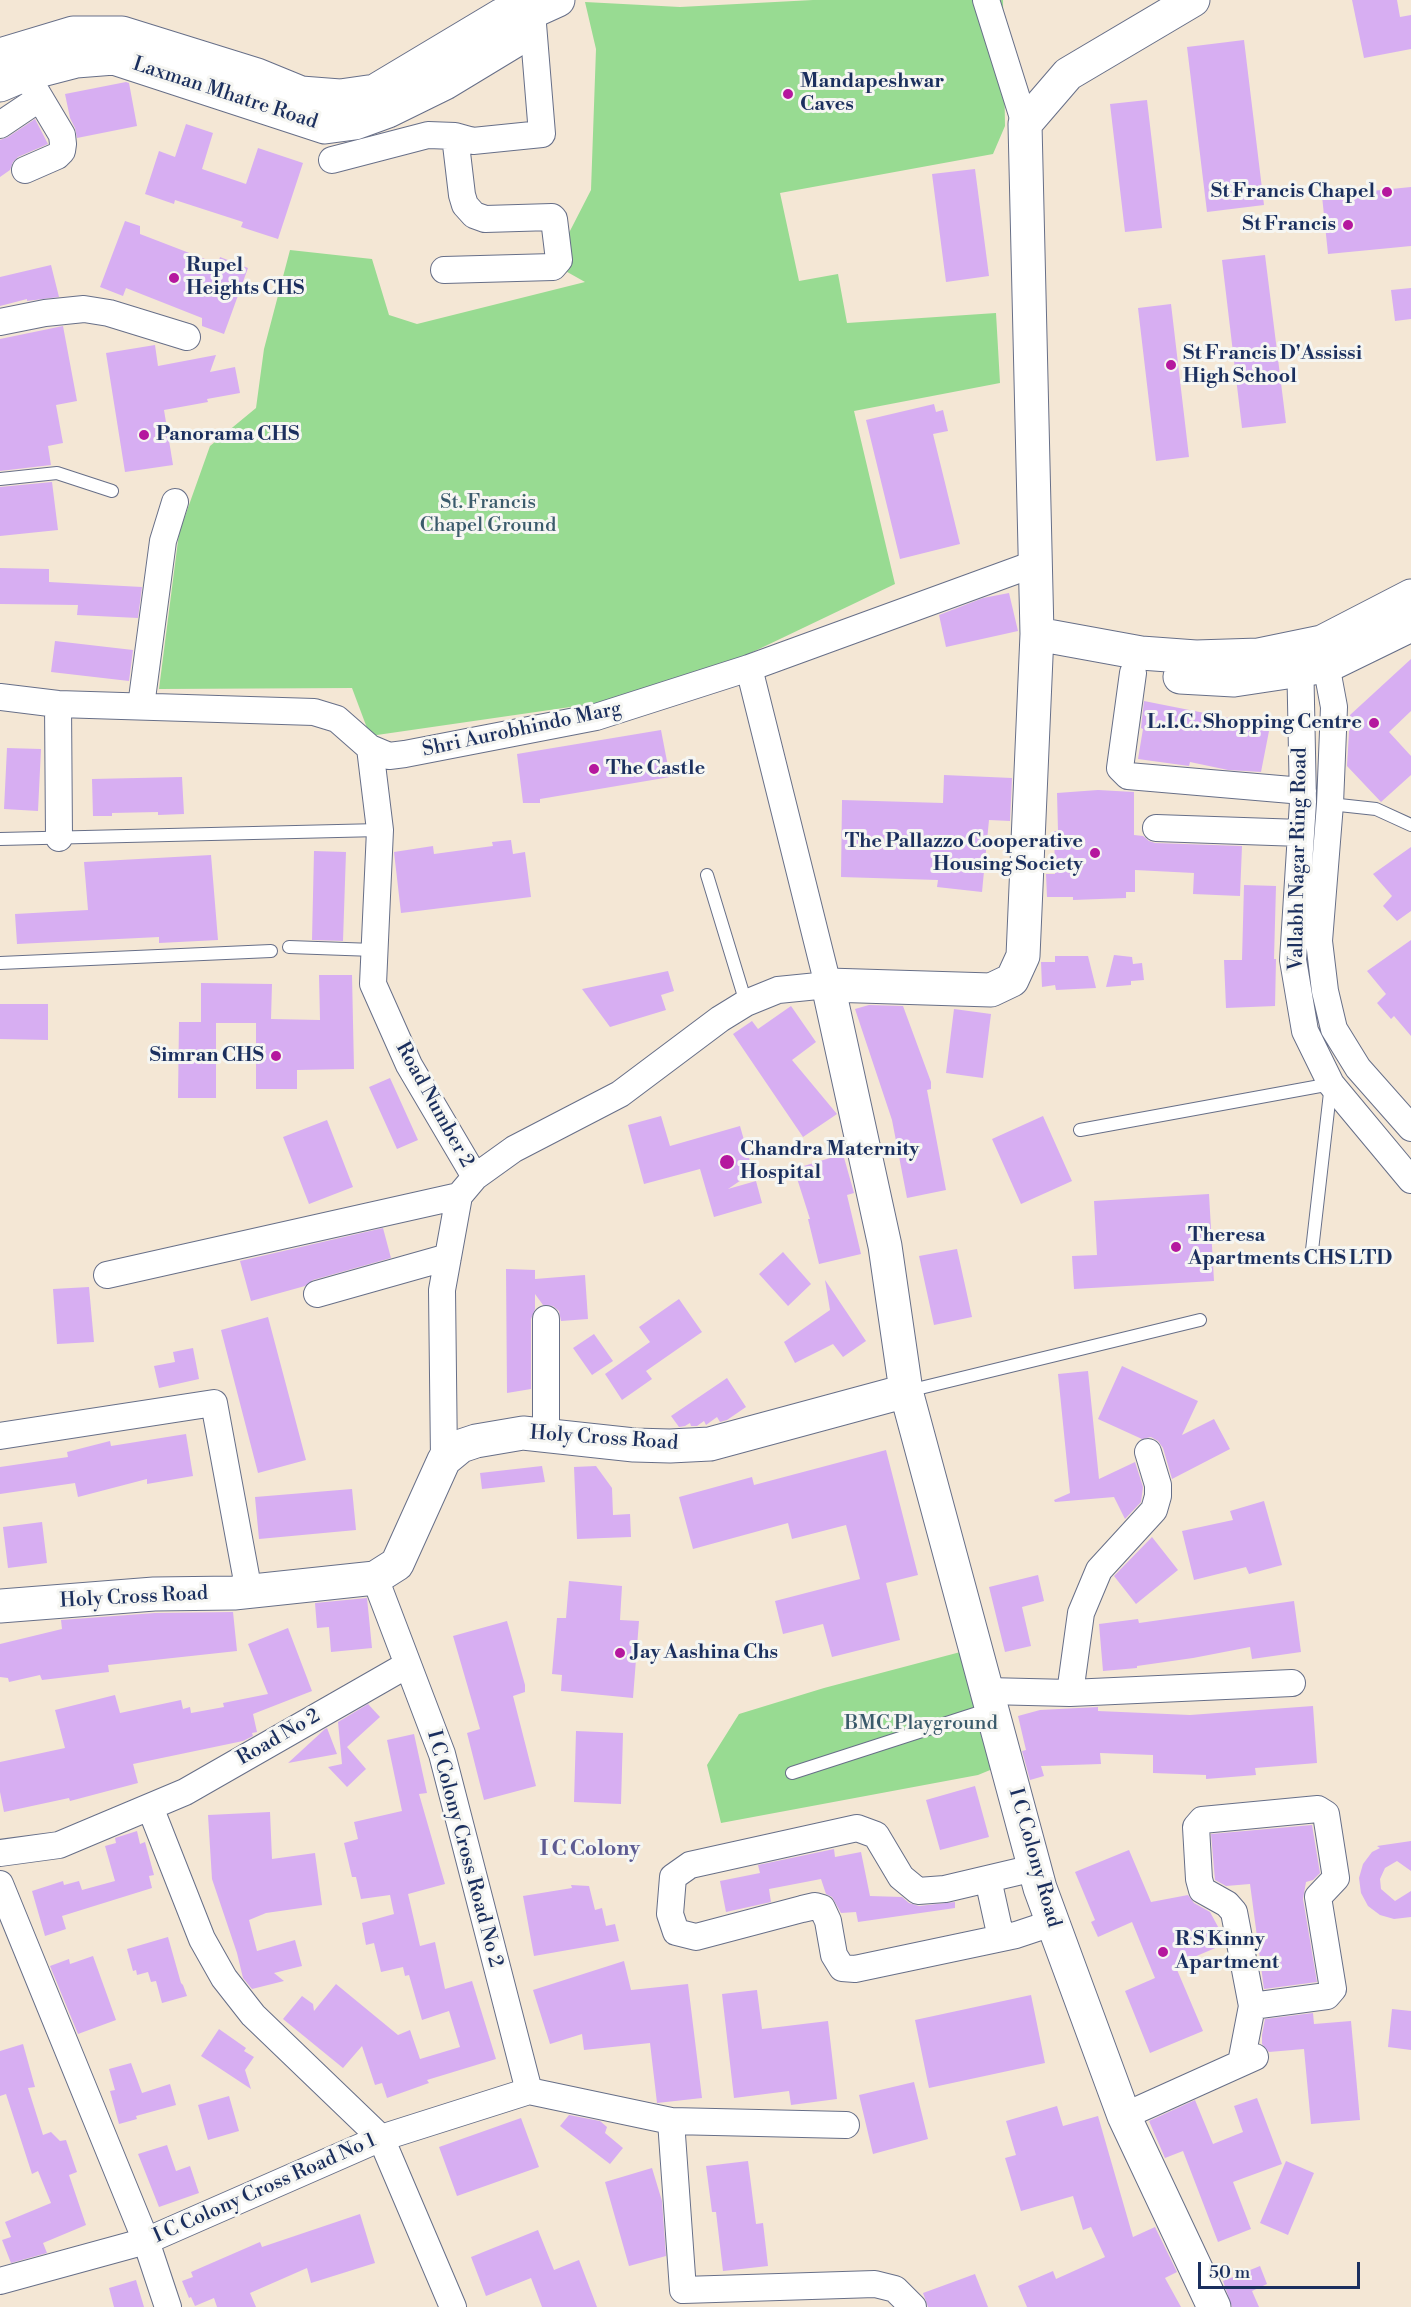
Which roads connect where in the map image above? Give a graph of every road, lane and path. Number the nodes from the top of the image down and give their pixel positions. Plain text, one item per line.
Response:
1 (986, 0) edge
2 (1193, 0) edge
3 (538, 9) edge
4 (12, 66) edge
5 (378, 102) junction
6 (1025, 124) junction
7 (0, 125) edge
8 (454, 136) junction
9 (388, 146) junction
10 (332, 160) dead end
11 (25, 170) dead end
12 (444, 270) dead end
13 (0, 322) edge
14 (187, 337) dead end
15 (0, 479) edge
16 (112, 491) dead end
17 (175, 502) dead end
18 (1034, 564) junction
19 (1411, 596) edge
20 (1411, 625) edge
21 (1036, 646) junction
22 (1312, 656) junction
23 (749, 668) junction
24 (1134, 673) junction
25 (0, 697) edge
26 (58, 704) junction
27 (141, 706) junction
28 (370, 748) junction
29 (1303, 791) junction
30 (1330, 804) junction
31 (1411, 825) edge
32 (1156, 828) dead end
33 (380, 830) junction
34 (59, 838) junction
35 (0, 840) edge
36 (1300, 841) junction
37 (1326, 852) junction
38 (707, 875) dead end
39 (289, 947) dead end
40 (374, 950) junction
41 (271, 951) dead end
42 (0, 963) edge
43 (828, 985) junction
44 (746, 1003) junction
45 (1331, 1084) junction
46 (1411, 1128) edge
47 (1080, 1130) dead end
48 (1411, 1180) edge
49 (467, 1187) junction
50 (448, 1257) junction
51 (1311, 1259) dead end
52 (107, 1275) dead end
53 (316, 1294) dead end
54 (546, 1319) dead end
55 (1200, 1320) dead end
56 (906, 1391) junction
57 (546, 1435) junction
58 (0, 1436) edge
59 (1148, 1452) dead end
60 (444, 1460) junction
61 (375, 1578) junction
62 (249, 1592) junction
63 (0, 1606) edge
64 (407, 1665) junction
65 (1292, 1683) dead end
66 (1070, 1693) junction
67 (989, 1700) junction
68 (792, 1773) dead end
69 (150, 1807) junction
70 (0, 1853) edge
71 (1034, 1868) junction
72 (988, 1879) junction
73 (0, 1884) edge
74 (1052, 1923) junction
75 (1001, 1938) junction
76 (1252, 2006) junction
77 (529, 2091) junction
78 (1124, 2116) junction
79 (671, 2121) junction
80 (846, 2125) dead end
81 (381, 2138) junction
82 (146, 2241) junction
83 (0, 2281) edge
84 (686, 2298) edge
85 (168, 2307) edge
86 (453, 2307) edge
87 (913, 2307) edge
88 (1214, 2307) edge

1 - 6 street
2 - 6 street
3 - 5 street, Laxman Mhatre Road
3 - 8 street
4 - 5 street, Laxman Mhatre Road
4 - 7 street
4 - 11 street
5 - 9 street
6 - 18 street
8 - 9 street
8 - 12 street
9 - 10 street
13 - 14 street
15 - 16 lane
17 - 27 street
18 - 21 street
18 - 23 street, Shri Aurobhindo Marg
19 - 22 street
20 - 22 street
21 - 22 street
21 - 24 street
21 - 43 street
22 - 24 street
22 - 29 street, Vallabh Nagar Ring Road
22 - 30 street
23 - 28 street, Shri Aurobhindo Marg
23 - 43 street
24 - 29 street
25 - 26 street, Shri Aurobhindo Marg
26 - 27 street, Shri Aurobhindo Marg
26 - 34 street
27 - 28 street, Shri Aurobhindo Marg
28 - 33 street, Road Number 2
29 - 36 street, Vallabh Nagar Ring Road
30 - 31 lane
30 - 37 street
32 - 36 street
33 - 34 lane
33 - 40 street, Road Number 2
34 - 35 lane
36 - 37 street
36 - 45 street, Vallabh Nagar Ring Road
37 - 46 street
38 - 44 lane
39 - 40 lane
40 - 49 street, Road Number 2
41 - 42 lane
43 - 44 street
43 - 56 street, I C Colony Road
44 - 49 street
45 - 47 lane
45 - 48 street, Vallabh Nagar Ring Road
45 - 51 lane
49 - 50 street, Road Number 2
49 - 52 street
50 - 53 street
50 - 60 street, Road Number 2
54 - 57 street
55 - 56 lane
56 - 57 street, Holy Cross Road
56 - 67 street, I C Colony Road
57 - 60 street, Holy Cross Road
58 - 62 street
59 - 66 street
60 - 61 street
61 - 62 street, Holy Cross Road
61 - 64 street, I C Colony Cross Road No 2
62 - 63 street, Holy Cross Road
64 - 69 street, Road No 2
64 - 77 street, I C Colony Cross Road No 2
65 - 66 street
66 - 67 street
67 - 68 lane
67 - 71 street, I C Colony Road
69 - 70 street, Road No 2
69 - 81 street
71 - 72 street
71 - 74 street, I C Colony Road
72 - 75 street
72 - 75 street
73 - 82 street
74 - 75 street
74 - 78 street, I C Colony Road
76 - 76 street
76 - 78 street
77 - 79 street
77 - 81 street, I C Colony Cross Road No 1
78 - 88 street, I C Colony Road
79 - 80 street
79 - 84 street
81 - 82 street, I C Colony Cross Road No 1
81 - 86 street
82 - 83 street, I C Colony Cross Road No 1
82 - 85 street
84 - 87 street

